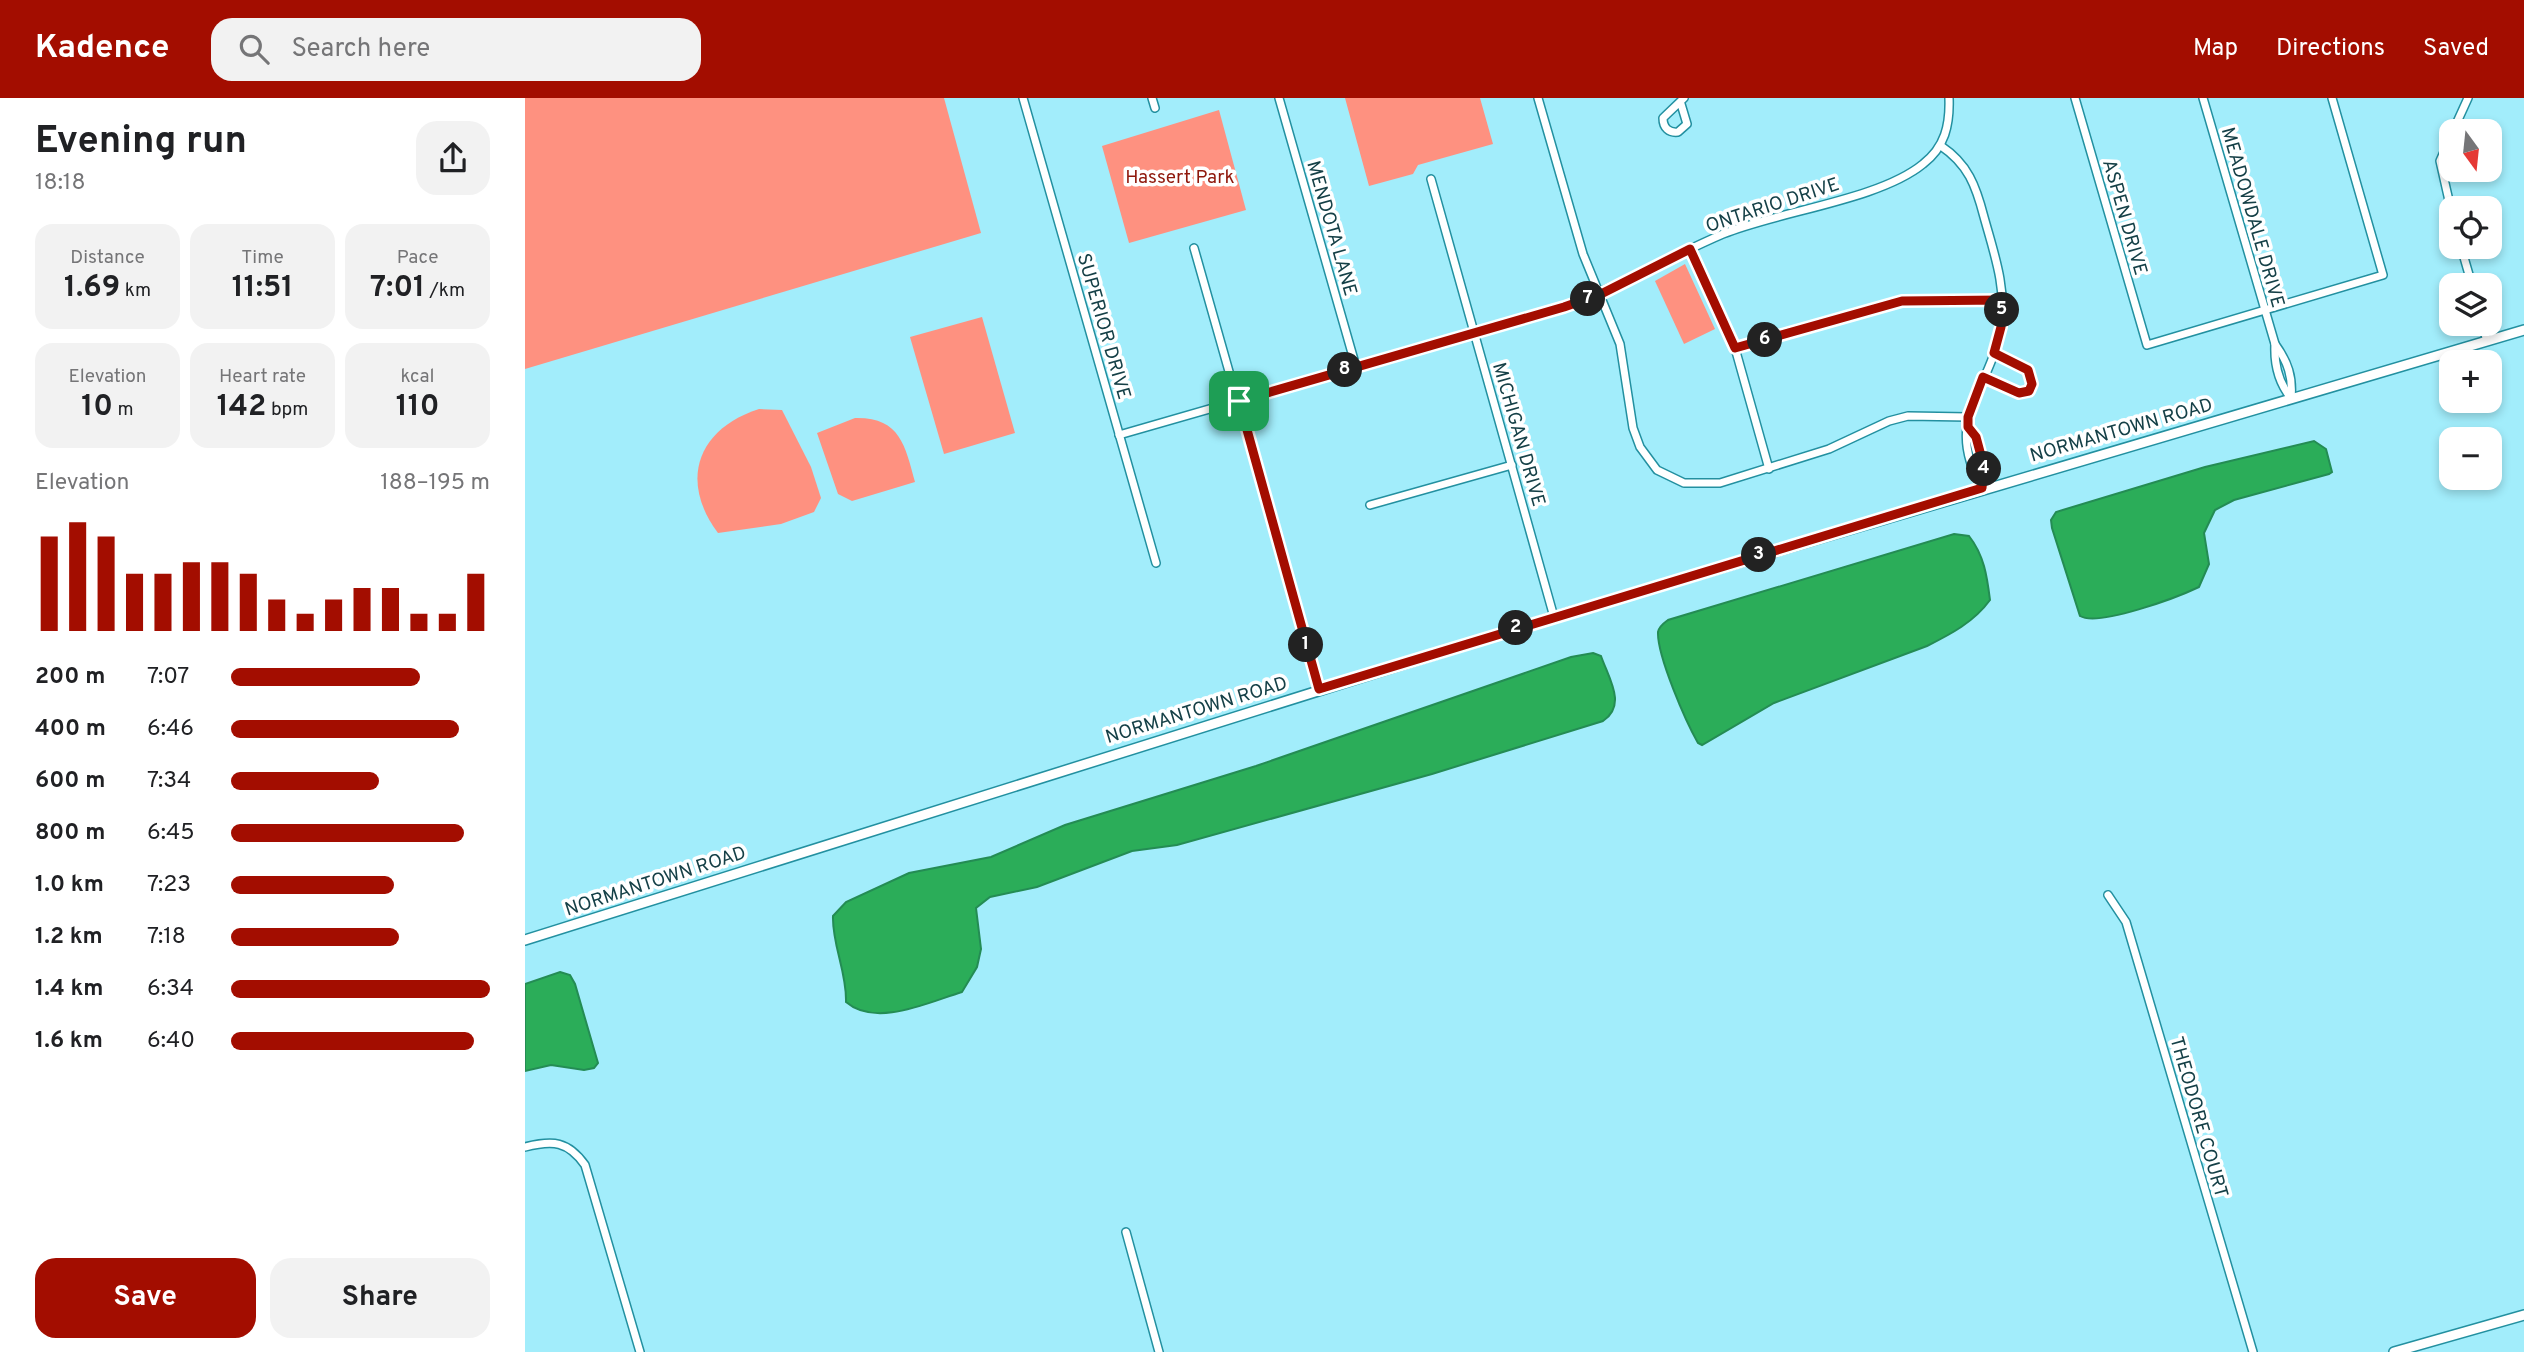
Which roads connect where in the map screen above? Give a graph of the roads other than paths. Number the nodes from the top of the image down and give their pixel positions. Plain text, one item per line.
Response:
1 (1023, 98) edge
2 (1152, 98) edge
3 (1279, 98) edge
4 (1538, 98) edge
5 (1949, 98) edge
6 (2075, 98) edge
7 (2203, 98) edge
8 (2332, 98) edge
9 (2468, 98) edge
10 (1155, 108) dead end
11 (2458, 119) edge
12 (1941, 146) junction
13 (1431, 179) dead end
14 (1194, 248) dead end
15 (1690, 249) junction
16 (1601, 294) junction
17 (2002, 300) junction
18 (2265, 310) junction
19 (2524, 330) edge
20 (1475, 333) junction
21 (2486, 336) edge
22 (2487, 341) junction
23 (1735, 348) junction
24 (1994, 353) junction
25 (1356, 367) junction
26 (1983, 377) junction
27 (2291, 398) junction
28 (1239, 401) junction
29 (1968, 417) junction
30 (1968, 427) junction
31 (1119, 435) junction
32 (1511, 465) junction
33 (1769, 469) junction
34 (1982, 488) junction
35 (1370, 505) dead end
36 (1156, 563) dead end
37 (1554, 617) junction
38 (1319, 689) junction
39 (2108, 895) dead end
40 (525, 939) edge
41 (525, 1147) edge
42 (1126, 1232) dead end
43 (2524, 1315) edge
44 (640, 1352) edge
45 (1159, 1352) edge
46 (2253, 1352) edge
47 (2394, 1352) edge

1 - 31 street, SUPERIOR DRIVE
2 - 10 street
3 - 25 street, MENDOTA LANE
4 - 16 street
5 - 12 street
6 - 18 street, ASPEN DRIVE
7 - 18 street, MEADOWDALE DRIVE
8 - 18 street
9 - 11 street
12 - 15 street, ONTARIO DRIVE
12 - 17 street
13 - 20 street, MICHIGAN DRIVE
14 - 28 street
15 - 16 street, ONTARIO DRIVE
15 - 23 street
16 - 20 street, ONTARIO DRIVE
16 - 33 street
17 - 23 street
17 - 24 street
18 - 27 street, MEADOWDALE DRIVE
19 - 22 street, NORMANTOWN ROAD
20 - 25 street, ONTARIO DRIVE
20 - 32 street, MICHIGAN DRIVE
21 - 22 street
22 - 27 street, NORMANTOWN ROAD
23 - 33 street
24 - 26 street
24 - 26 street
25 - 28 street, ONTARIO DRIVE
26 - 29 street
27 - 34 street, NORMANTOWN ROAD
28 - 31 street, ONTARIO DRIVE
28 - 38 street
29 - 30 street
29 - 33 street
30 - 34 street
30 - 34 street
31 - 36 street, SUPERIOR DRIVE
32 - 35 street
32 - 37 street, MICHIGAN DRIVE
34 - 37 street, NORMANTOWN ROAD
37 - 38 street, NORMANTOWN ROAD
38 - 40 street, NORMANTOWN ROAD
39 - 46 street, THEODORE COURT
41 - 44 street
42 - 45 street
43 - 47 street

